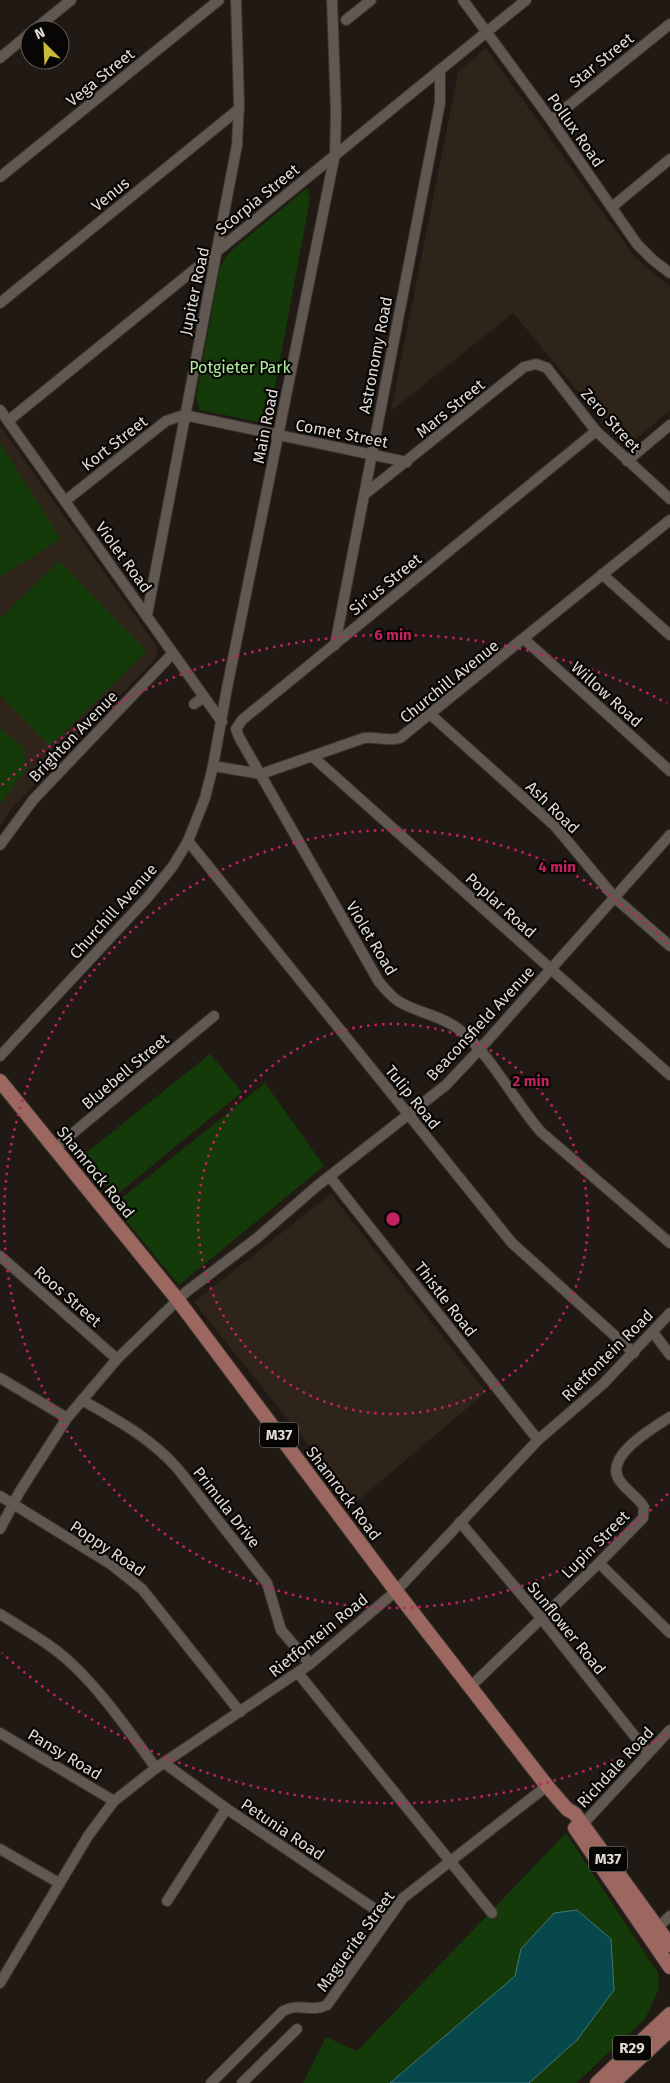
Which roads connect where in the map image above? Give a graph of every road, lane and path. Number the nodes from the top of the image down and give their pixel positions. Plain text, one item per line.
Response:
1 (71, 0) edge
2 (220, 0) edge
3 (236, 0) edge
4 (332, 0) edge
5 (371, 0) edge
6 (463, 0) edge
7 (526, 0) edge
8 (46, 20) edge
9 (346, 20) dead end
10 (670, 24) edge
11 (487, 32) junction
12 (20, 41) edge
13 (0, 58) edge
14 (440, 70) junction
15 (239, 108) junction
16 (551, 120) junction
17 (335, 154) junction
18 (670, 160) edge
19 (0, 177) edge
20 (612, 207) junction
21 (218, 250) junction
22 (670, 273) edge
23 (0, 303) edge
24 (531, 364) joint
25 (0, 410) edge
26 (184, 415) junction
27 (8, 421) junction
28 (670, 425) edge
29 (596, 431) junction
30 (278, 436) junction
31 (372, 454) junction
32 (627, 461) junction
33 (407, 462) junction
34 (365, 494) junction
35 (670, 499) edge
36 (65, 501) junction
37 (670, 520) edge
38 (602, 574) junction
39 (147, 615) junction
40 (670, 635) edge
41 (524, 639) junction
42 (335, 645) junction
43 (173, 653) junction
44 (204, 697) junction
45 (194, 704) dead end
46 (431, 715) junction
47 (222, 722) junction
48 (313, 757) junction
49 (213, 766) junction
50 (670, 771) edge
51 (261, 774) junction
52 (670, 835) edge
53 (188, 840) junction
54 (0, 845) edge
55 (615, 898) junction
56 (670, 946) edge
57 (550, 969) junction
58 (214, 1016) dead end
59 (479, 1050) junction
60 (0, 1056) edge
61 (670, 1075) edge
62 (0, 1081) edge
63 (408, 1116) junction
64 (54, 1148) junction
65 (330, 1177) junction
66 (670, 1243) edge
67 (0, 1256) edge
68 (177, 1299) junction
69 (670, 1312) edge
70 (653, 1332) junction
71 (634, 1353) junction
72 (670, 1355) edge
73 (117, 1359) junction
74 (0, 1378) edge
75 (82, 1400) junction
76 (670, 1417) edge
77 (66, 1418) junction
78 (538, 1440) junction
79 (0, 1496) edge
80 (12, 1503) junction
81 (0, 1519) edge
82 (460, 1522) junction
83 (0, 1529) edge
84 (599, 1563) junction
85 (396, 1591) junction
86 (0, 1614) edge
87 (541, 1618) junction
88 (670, 1633) edge
89 (310, 1664) junction
90 (298, 1673) junction
91 (470, 1687) junction
92 (240, 1712) junction
93 (670, 1730) edge
94 (0, 1733) edge
95 (648, 1754) junction
96 (160, 1766) junction
97 (548, 1786) junction
98 (114, 1801) junction
99 (226, 1809) junction
100 (567, 1810) junction
101 (583, 1824) junction
102 (0, 1849) edge
103 (450, 1861) junction
104 (59, 1883) junction
105 (167, 1901) dead end
106 (492, 1913) dead end
107 (670, 1916) edge
108 (388, 1918) junction
109 (653, 1932) junction
110 (670, 1945) edge
111 (669, 1967) edge
112 (4, 1968) edge
113 (0, 1983) edge
114 (669, 2013) edge
115 (297, 2029) dead end
116 (670, 2030) edge
117 (670, 2039) edge
118 (652, 2046) junction
119 (211, 2083) edge
120 (242, 2083) edge
121 (596, 2083) edge
122 (613, 2083) edge

1 - 8 street
2 - 19 street, Vega Street
3 - 15 street, Jupiter Road
4 - 17 street, Main Road
5 - 9 street
6 - 11 street, Pollux Road
7 - 11 street, Scorpia Street
10 - 16 street, Star Street
11 - 14 street, Scorpia Street
11 - 16 street, Pollux Road
12 - 13 street
14 - 17 street, Scorpia Street
14 - 31 street, Astronomy Road
15 - 21 street, Jupiter Road
15 - 23 street, Venus
16 - 20 street, Pollux Road
17 - 21 street, Scorpia Street
17 - 30 street, Main Road
18 - 20 street
20 - 22 street, Pollux Road
21 - 26 street, Jupiter Road
21 - 27 street, Scorpia Street
24 - 29 street, Zero Street
24 - 33 street, Mars Street
25 - 27 street, Violet Road
26 - 30 street, Comet Street
26 - 36 street, Kort Street
26 - 39 street, Jupiter Road
27 - 36 street, Violet Road
28 - 32 street
29 - 32 street, Zero Street
29 - 42 street, Sir'us Street
30 - 31 street, Comet Street
30 - 47 street, Main Road
31 - 33 street, Comet Street
31 - 34 street, Astronomy Road
32 - 35 street, Zero Street
33 - 34 street, Mars Street
34 - 42 street, Astronomy Road
36 - 39 street, Violet Road
37 - 38 street, Churchill Avenue
38 - 40 street
38 - 41 street, Churchill Avenue
39 - 43 street, Violet Road
41 - 46 street, Churchill Avenue
41 - 50 street, Willow Road
42 - 51 street, Sir'us Street
43 - 44 street, Violet Road
43 - 54 street, Brighton Avenue
44 - 45 street
44 - 47 street, Violet Road
46 - 48 street, Churchill Avenue
46 - 55 street, Ash Road
47 - 49 street, Main Road
48 - 51 street, Churchill Avenue
48 - 57 street, Poplar Road
49 - 51 street, Churchill Avenue
49 - 53 street, Churchill Avenue
51 - 59 street, Violet Road
52 - 55 street, Beaconsfield Avenue
53 - 60 street, Churchill Avenue
53 - 63 street, Tulip Road
55 - 56 street, Ash Road
55 - 57 street, Beaconsfield Avenue
57 - 59 street, Beaconsfield Avenue
57 - 61 street, Poplar Road
58 - 64 street, Bluebell Street
59 - 63 street, Beaconsfield Avenue
59 - 66 street, Violet Road
62 - 64 main road, Shamrock Road / M37
63 - 65 street, Beaconsfield Avenue
63 - 71 street, Tulip Road
64 - 68 main road, Shamrock Road / M37
65 - 68 street, Beaconsfield Avenue
65 - 78 street, Thistle Road
67 - 73 street, Roos Street
68 - 73 street, Beaconsfield Avenue
68 - 85 main road, Shamrock Road / M37
69 - 70 street, Rietfontein Road
70 - 71 street, Rietfontein Road
70 - 72 street
71 - 78 street, Rietfontein Road
73 - 75 street, Beaconsfield Avenue
74 - 77 street
75 - 77 street, Beaconsfield Avenue
75 - 89 street, Primula Drive
76 - 84 street, Lupin Street
77 - 80 street, Beaconsfield Avenue
78 - 82 street, Rietfontein Road
79 - 80 street, Poppy Road
80 - 81 street, Beaconsfield Avenue
80 - 83 street, Beaconsfield Avenue
80 - 92 street, Poppy Road
82 - 85 street, Rietfontein Road
82 - 87 street, Sunflower Road
84 - 87 street, Lupin Street
84 - 88 street
85 - 89 street, Rietfontein Road
85 - 91 main road, Shamrock Road / M37
86 - 96 street, Petunia Road
87 - 91 street, Lupin Street
87 - 95 street, Sunflower Road
89 - 90 street, Rietfontein Road
90 - 92 street, Rietfontein Road
90 - 103 street
91 - 97 main road, Shamrock Road / M37
92 - 96 street, Rietfontein Road
93 - 95 street, Richdale Road
94 - 98 street, Pansy Road
95 - 101 street, Richdale Road
96 - 98 street, Rietfontein Road
96 - 99 street, Petunia Road
97 - 100 main road, Shamrock Road / M37
97 - 103 street, Maguerite Street
98 - 104 street, Rietfontein Road
99 - 105 street
99 - 108 street, Petunia Road
100 - 101 main road, Shamrock Road / M37
100 - 109 main road, Shamrock Road / M37
101 - 109 main road, Shamrock Road / M37
102 - 104 street
103 - 106 street
103 - 108 street, Maguerite Street
104 - 112 street, Rietfontein Road
107 - 109 street
108 - 119 street, Maguerite Street
109 - 110 main road, Shamrock Road / M37
109 - 111 main road, Shamrock Road / M37
112 - 113 street, Rietfontein Road
114 - 121 main road, R29
115 - 120 street
116 - 118 main road, R29
117 - 118 main road
118 - 122 main road, R29

